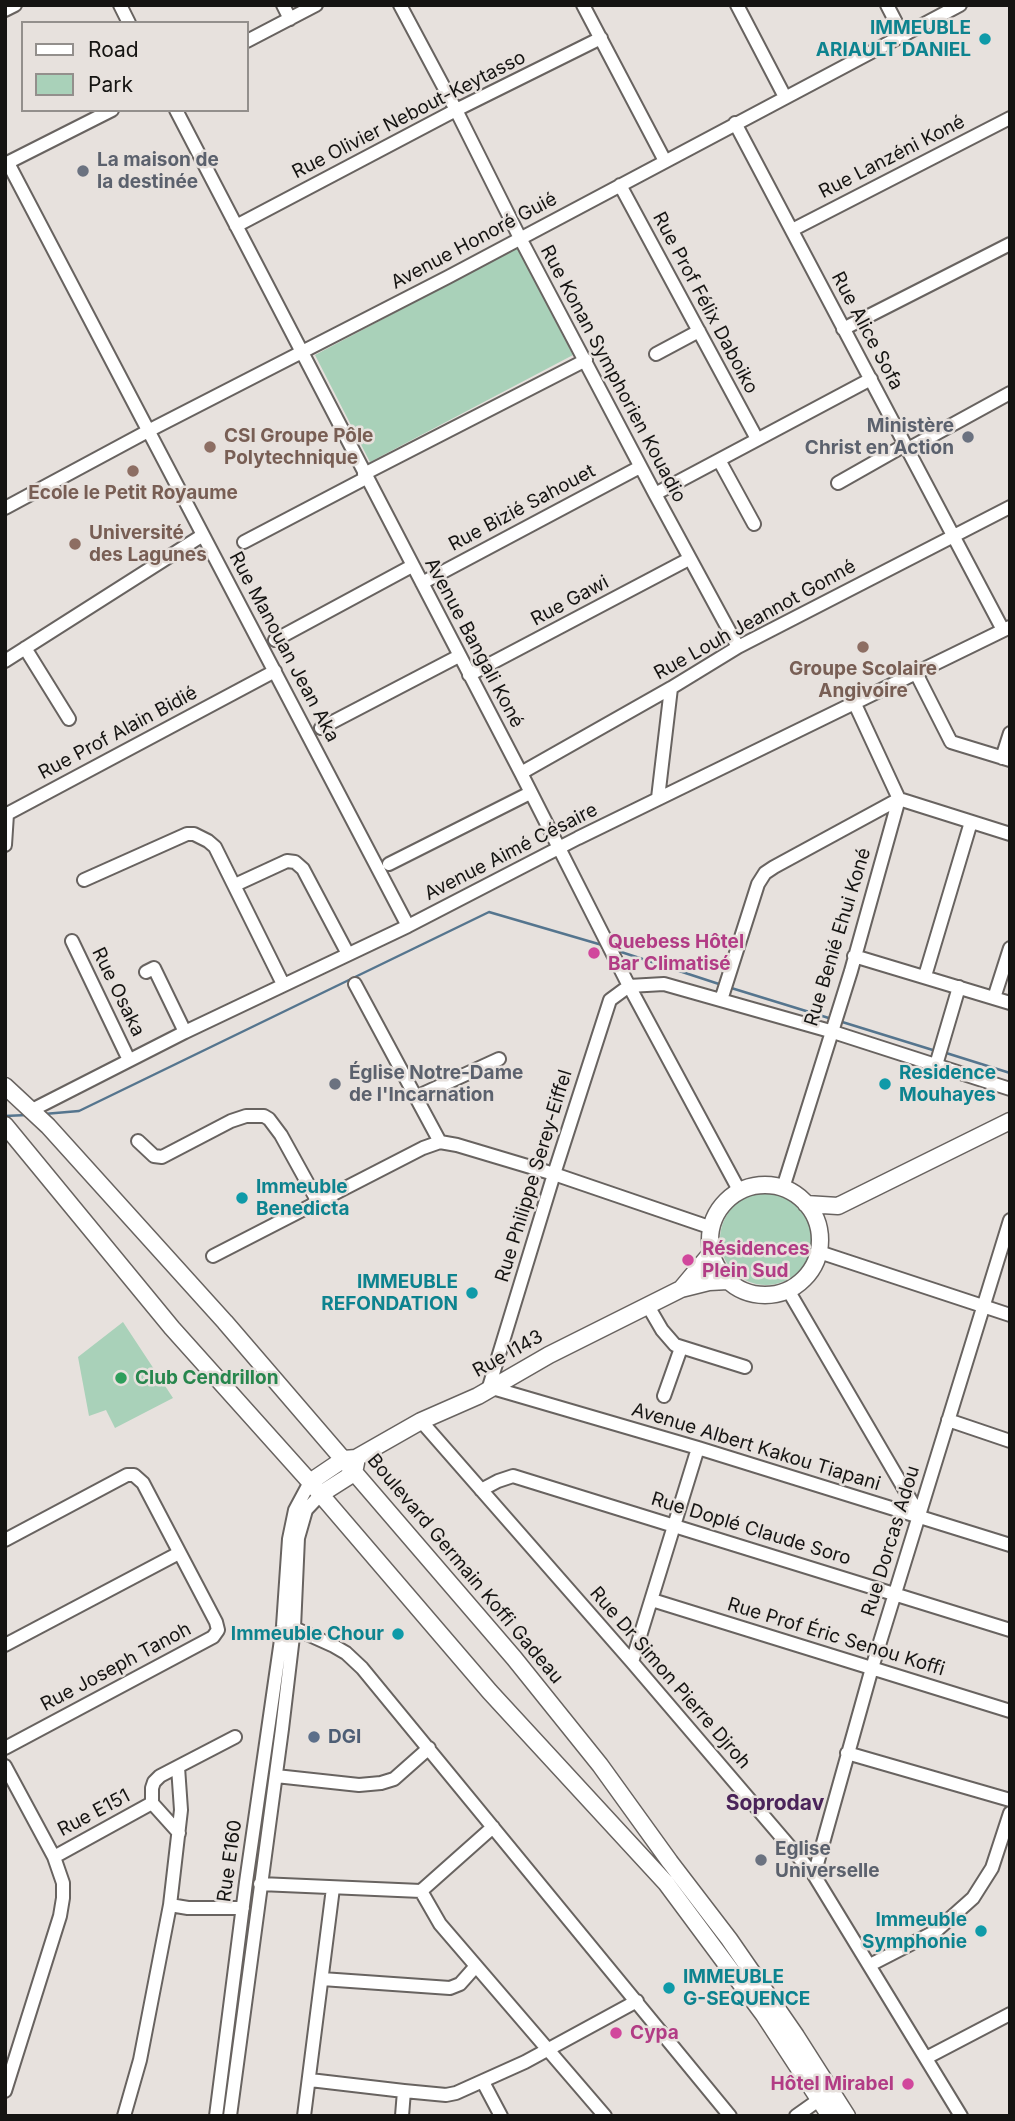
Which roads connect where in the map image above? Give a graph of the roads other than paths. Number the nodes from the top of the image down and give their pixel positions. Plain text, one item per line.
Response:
1 (15, 5) edge
2 (120, 5) edge
3 (283, 5) edge
4 (316, 5) edge
5 (400, 5) edge
6 (583, 5) edge
7 (737, 5) edge
8 (887, 5) edge
9 (960, 5) edge
10 (5, 10) edge
11 (290, 19) junction
12 (128, 21) edge
13 (903, 36) junction
14 (601, 38) junction
15 (248, 40) edge
16 (785, 97) junction
17 (456, 110) junction
18 (108, 112) edge
19 (177, 112) edge
20 (1010, 118) edge
21 (735, 123) junction
22 (665, 161) junction
23 (6, 164) edge
24 (620, 185) junction
25 (236, 226) junction
26 (792, 230) junction
27 (520, 238) junction
28 (1010, 244) edge
29 (843, 330) junction
30 (699, 331) junction
31 (302, 352) junction
32 (656, 354) dead end
33 (586, 360) junction
34 (871, 379) junction
35 (1010, 393) edge
36 (150, 430) junction
37 (757, 439) junction
38 (906, 447) junction
39 (719, 460) junction
40 (640, 467) junction
41 (365, 476) junction
42 (838, 483) dead end
43 (655, 494) junction
44 (6, 506) edge
45 (1010, 507) edge
46 (754, 524) dead end
47 (203, 535) junction
48 (954, 536) junction
49 (244, 542) dead end
50 (689, 559) junction
51 (412, 566) junction
52 (422, 583) junction
53 (1006, 628) edge
54 (275, 640) dead end
55 (738, 647) junction
56 (25, 648) junction
57 (459, 656) junction
58 (5, 661) edge
59 (275, 671) junction
60 (916, 673) junction
61 (469, 676) junction
62 (671, 688) junction
63 (854, 702) junction
64 (68, 719) dead end
65 (321, 729) dead end
66 (1010, 733) edge
67 (1006, 759) edge
68 (521, 773) junction
69 (530, 793) junction
70 (658, 798) junction
71 (899, 799) junction
72 (971, 822) junction
73 (1010, 834) edge
74 (5, 845) edge
75 (559, 848) junction
76 (389, 864) dead end
77 (84, 880) dead end
78 (235, 885) junction
79 (408, 926) junction
80 (72, 940) dead end
81 (1010, 948) edge
82 (348, 954) junction
83 (854, 956) junction
84 (146, 972) dead end
85 (925, 976) junction
86 (283, 984) junction
87 (355, 984) dead end
88 (629, 986) junction
89 (959, 987) junction
90 (993, 998) junction
91 (722, 1000) junction
92 (1010, 1003) edge
93 (830, 1031) junction
94 (185, 1032) junction
95 (499, 1059) dead end
96 (129, 1060) junction
97 (936, 1065) junction
98 (5, 1086) edge
99 (1009, 1089) edge
100 (415, 1097) junction
101 (30, 1111) junction
102 (1008, 1120) edge
103 (5, 1125) edge
104 (138, 1142) dead end
105 (440, 1142) junction
106 (554, 1174) junction
107 (783, 1188) junction
108 (740, 1192) junction
109 (318, 1202) junction
110 (806, 1204) junction
111 (838, 1206) junction
112 (1010, 1220) edge
113 (712, 1228) junction
114 (820, 1233) junction
115 (712, 1252) junction
116 (819, 1252) junction
117 (213, 1256) dead end
118 (728, 1281) junction
119 (681, 1289) junction
120 (788, 1290) junction
121 (648, 1306) junction
122 (983, 1306) junction
123 (1010, 1315) edge
124 (681, 1348) junction
125 (745, 1367) dead end
126 (489, 1387) junction
127 (664, 1396) dead end
128 (948, 1420) junction
129 (421, 1421) junction
130 (1010, 1441) edge
131 (698, 1448) junction
132 (352, 1463) junction
133 (311, 1490) junction
134 (481, 1490) junction
135 (920, 1516) junction
136 (676, 1525) junction
137 (5, 1540) edge
138 (1010, 1545) edge
139 (179, 1553) junction
140 (894, 1595) junction
141 (652, 1601) junction
142 (285, 1612) junction
143 (294, 1628) junction
144 (1010, 1630) edge
145 (5, 1645) edge
146 (632, 1662) junction
147 (872, 1668) junction
148 (1010, 1711) edge
149 (235, 1737) dead end
150 (5, 1748) edge
151 (429, 1748) junction
152 (847, 1753) junction
153 (5, 1766) edge
154 (178, 1767) junction
155 (276, 1776) junction
156 (1010, 1800) edge
157 (152, 1803) junction
158 (1010, 1813) edge
159 (493, 1827) junction
160 (179, 1833) junction
161 (54, 1857) junction
162 (814, 1875) junction
163 (260, 1884) junction
164 (333, 1888) junction
165 (421, 1891) junction
166 (170, 1905) junction
167 (243, 1908) junction
168 (870, 1965) junction
169 (476, 1966) junction
170 (322, 1979) junction
171 (637, 2001) junction
172 (1010, 2014) edge
173 (548, 2050) junction
174 (926, 2058) junction
175 (310, 2080) junction
176 (483, 2082) junction
177 (5, 2091) edge
178 (404, 2091) junction
179 (820, 2099) junction
180 (124, 2116) edge
181 (216, 2116) edge
182 (230, 2116) edge
183 (304, 2116) edge
184 (401, 2116) edge
185 (501, 2116) edge
186 (605, 2116) edge
187 (730, 2116) edge
188 (796, 2116) edge
189 (830, 2116) edge
190 (847, 2116) edge
191 (961, 2116) edge

1 - 10 street
2 - 12 street
3 - 11 street
4 - 11 street
5 - 17 street, Rue Konan Symphorien Kouadio
6 - 14 street
7 - 16 street
8 - 13 street
9 - 13 street, Avenue Honoré Guié
11 - 15 street
13 - 16 street, Avenue Honoré Guié
14 - 17 street, Rue Olivier Nebout-Keytasso
14 - 22 street
16 - 21 street, Avenue Honoré Guié
17 - 25 street, Rue Olivier Nebout-Keytasso
17 - 27 street, Rue Konan Symphorien Kouadio
18 - 23 street
19 - 25 street, Avenue Bangali Koné
20 - 26 street, Rue Lanzéni Koné
21 - 22 street, Avenue Honoré Guié
21 - 26 street, Rue Alice Sofa
22 - 24 street, Avenue Honoré Guié
23 - 36 street, Rue Manouan Jean Aka
24 - 27 street, Avenue Honoré Guié
24 - 30 street, Rue Prof Félix Daboiko
25 - 31 street, Avenue Bangali Koné
26 - 29 street, Rue Alice Sofa
27 - 31 street, Avenue Honoré Guié
27 - 33 street, Rue Konan Symphorien Kouadio
28 - 29 street
29 - 34 street, Rue Alice Sofa
30 - 32 street
30 - 37 street, Rue Prof Félix Daboiko
31 - 36 street, Avenue Honoré Guié
31 - 41 street, Avenue Bangali Koné
33 - 40 street, Rue Konan Symphorien Kouadio
33 - 41 street
34 - 37 street
34 - 38 street, Rue Alice Sofa
35 - 38 street
36 - 44 street, Avenue Honoré Guié
36 - 47 street, Rue Manouan Jean Aka
37 - 39 street
38 - 42 street
38 - 48 street, Rue Alice Sofa
39 - 43 street
39 - 46 street
40 - 43 street, Rue Konan Symphorien Kouadio
40 - 52 street, Rue Bizié Sahouet
41 - 49 street
41 - 51 street, Avenue Bangali Koné
43 - 50 street, Rue Konan Symphorien Kouadio
45 - 48 street, Rue Louh Jeannot Gonné
47 - 56 street
47 - 59 street, Rue Manouan Jean Aka
48 - 53 street, Rue Alice Sofa
48 - 55 street, Rue Louh Jeannot Gonné
50 - 55 street, Rue Konan Symphorien Kouadio
50 - 61 street, Rue Gawi
51 - 52 street, Avenue Bangali Koné
51 - 54 street
52 - 57 street, Avenue Bangali Koné
53 - 60 street, Avenue Aimé Césaire
55 - 62 street, Rue Louh Jeannot Gonné
56 - 58 street
56 - 64 street
57 - 61 street, Avenue Bangali Koné
57 - 65 street
59 - 74 street, Rue Prof Alain Bidié
59 - 79 street, Rue Manouan Jean Aka
60 - 63 street, Avenue Aimé Césaire
60 - 67 street
61 - 68 street, Avenue Bangali Koné
62 - 68 street, Rue Louh Jeannot Gonné
62 - 70 street
63 - 70 street, Avenue Aimé Césaire
63 - 71 street
66 - 67 street
68 - 69 street, Avenue Bangali Koné
69 - 75 street, Avenue Bangali Koné
69 - 76 street
70 - 75 street, Avenue Aimé Césaire
71 - 72 street
71 - 83 street, Rue Benié Ehui Koné
71 - 91 street
72 - 73 street
72 - 85 street
75 - 79 street, Avenue Aimé Césaire
75 - 88 street, Avenue Bangali Koné
77 - 78 street
78 - 82 street
78 - 86 street
79 - 82 street, Avenue Aimé Césaire
80 - 96 street, Rue Osaka
81 - 90 street
82 - 86 street, Avenue Aimé Césaire
83 - 85 street
83 - 93 street, Rue Benié Ehui Koné
84 - 94 street
85 - 89 street
86 - 94 street, Avenue Aimé Césaire
87 - 100 street
88 - 91 street
88 - 106 street, Rue Philippe Serey-Eiffel
88 - 108 street, Avenue Bangali Koné
89 - 90 street
89 - 97 street
90 - 92 street
91 - 93 street
93 - 97 street
93 - 107 street, Rue Benié Ehui Koné
94 - 96 street, Avenue Aimé Césaire
95 - 100 street
96 - 101 street, Avenue Aimé Césaire
97 - 99 street
98 - 101 main road, Boulevard Germain Koffi Gadeau
100 - 105 street
101 - 132 main road, Boulevard Germain Koffi Gadeau
102 - 111 main road
103 - 133 main road
104 - 109 street
105 - 106 street
105 - 109 street
106 - 113 street
106 - 126 street, Rue Philippe Serey-Eiffel
107 - 108 main road
107 - 110 main road
108 - 113 main road
109 - 117 street
110 - 111 main road
110 - 114 main road
111 - 114 main road
112 - 122 street, Rue Dorcas Adou
113 - 115 main road
114 - 116 main road
115 - 118 main road
115 - 119 main road, Rue I143
116 - 120 main road
116 - 122 street
118 - 119 main road, Rue I143
118 - 120 main road
119 - 121 main road, Rue I143
120 - 135 street
121 - 124 street
121 - 126 main road, Rue I143
122 - 123 street
122 - 128 street, Rue Dorcas Adou
124 - 125 street
124 - 127 street
126 - 129 main road, Rue I143
126 - 131 street, Avenue Albert Kakou Tiapani
128 - 130 street
128 - 135 street, Rue Dorcas Adou
129 - 132 main road, Rue I143
129 - 134 street, Rue Dr Simon Pierre Djroh
131 - 135 street, Avenue Albert Kakou Tiapani
131 - 136 street
132 - 133 main road, Rue I143
132 - 190 main road, Boulevard Germain Koffi Gadeau
133 - 142 street, Rue E160
133 - 143 street, Rue E160
133 - 179 main road
134 - 136 street, Rue Doplé Claude Soro
134 - 146 street, Rue Dr Simon Pierre Djroh
135 - 138 street, Avenue Albert Kakou Tiapani
135 - 140 street, Rue Dorcas Adou
136 - 140 street, Rue Doplé Claude Soro
136 - 141 street
137 - 139 street, Rue Joseph Tanoh
139 - 145 street
139 - 150 street, Rue Joseph Tanoh
140 - 144 street, Rue Doplé Claude Soro
140 - 147 street, Rue Dorcas Adou
141 - 146 street
141 - 147 street, Rue Prof Éric Senou Koffi
142 - 143 street
142 - 167 street, Rue E160
143 - 151 street
143 - 155 street, Rue E160
146 - 162 street, Rue Dr Simon Pierre Djroh
147 - 148 street, Rue Prof Éric Senou Koffi
147 - 152 street, Rue Dorcas Adou
149 - 154 street, Rue E151
151 - 155 street
151 - 159 street
152 - 156 street
152 - 162 street, Rue Dorcas Adou
153 - 161 street
154 - 157 street, Rue E151
154 - 160 street
155 - 163 street, Rue E160
157 - 160 street, Rue E151
157 - 161 street, Rue E151
158 - 168 street
159 - 165 street
159 - 171 street
160 - 166 street
161 - 177 street
162 - 168 street, Rue Dr Simon Pierre Djroh
163 - 164 street
163 - 182 street, Rue E160
164 - 165 street
164 - 170 street
165 - 169 street
166 - 167 street
166 - 180 street
167 - 181 street, Rue E160
168 - 174 street, Rue Dr Simon Pierre Djroh
169 - 170 street
169 - 173 street
170 - 175 street
171 - 173 street
171 - 187 street
172 - 174 street
173 - 176 street
173 - 186 street
174 - 191 street, Rue Dr Simon Pierre Djroh
175 - 178 street
175 - 183 street
176 - 178 street
176 - 185 street
178 - 184 street
179 - 188 street
179 - 189 main road

